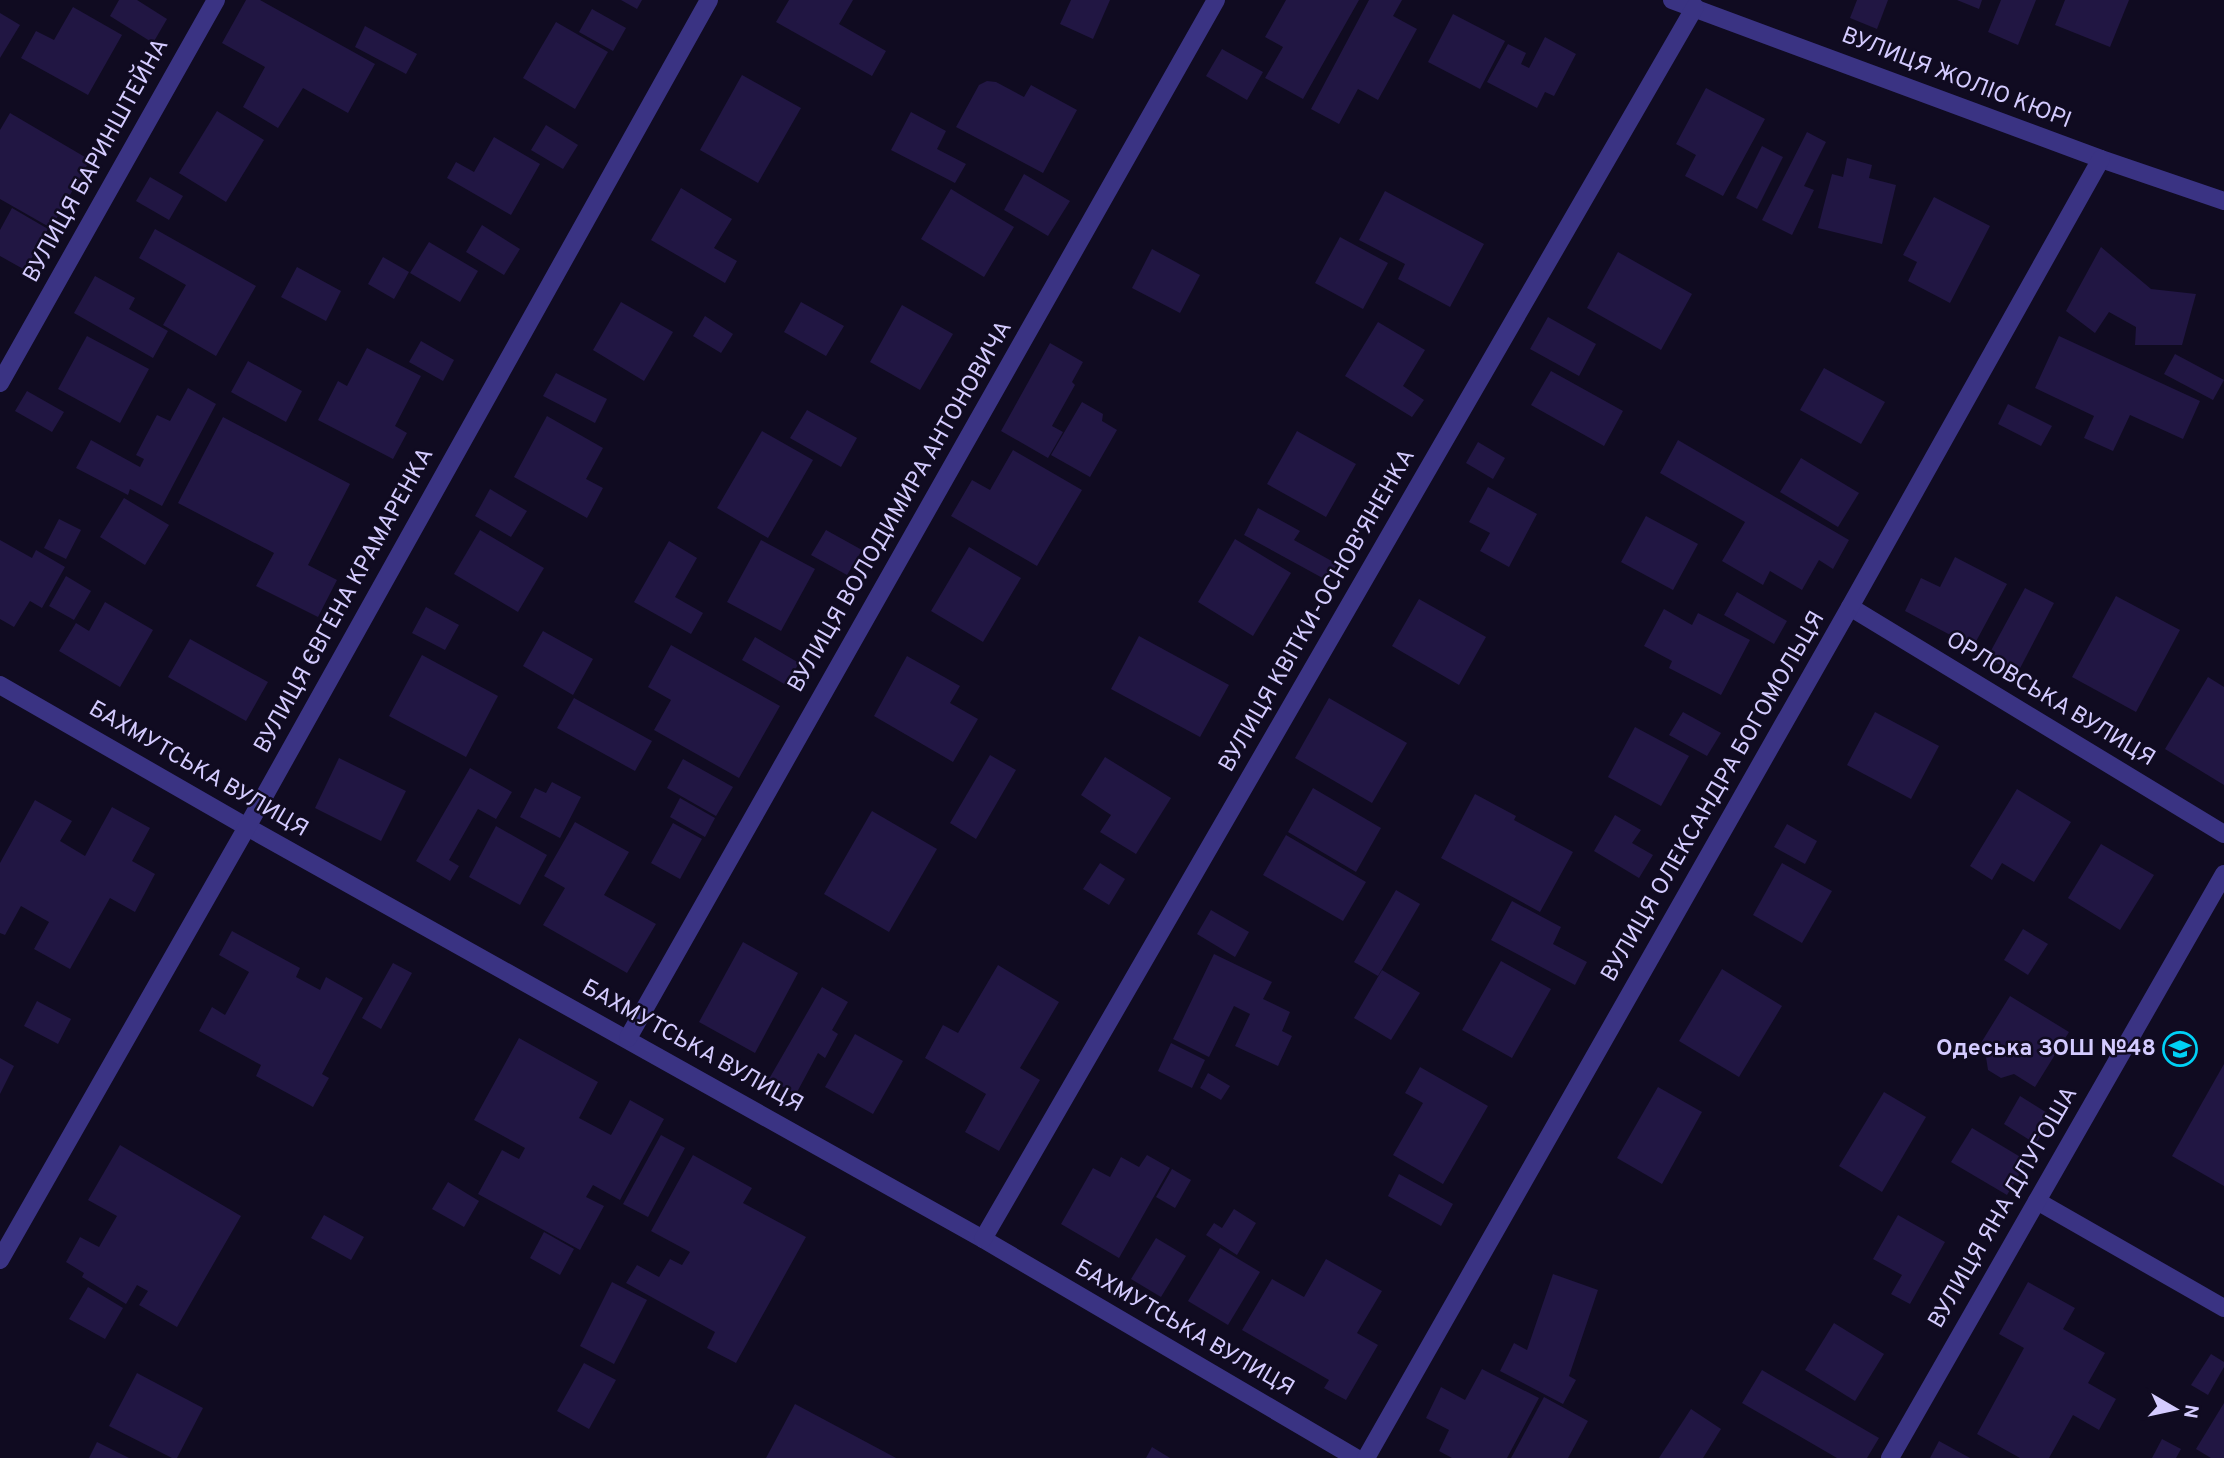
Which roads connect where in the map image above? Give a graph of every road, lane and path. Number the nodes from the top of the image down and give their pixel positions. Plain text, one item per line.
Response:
1 (216, 0) edge
2 (709, 0) edge
3 (1216, 0) edge
4 (1671, 0) edge
5 (1695, 7) junction
6 (2101, 159) junction
7 (2224, 201) edge
8 (0, 383) edge
9 (1850, 607) junction
10 (0, 685) edge
11 (247, 827) junction
12 (2224, 834) edge
13 (2224, 874) edge
14 (628, 1038) junction
15 (2037, 1201) junction
16 (983, 1239) junction
17 (0, 1260) edge
18 (2224, 1308) edge
19 (1356, 1458) edge
20 (1366, 1458) edge
21 (1890, 1458) edge

1 - 8 street, ВУЛИЦЯ БАРИНШТЕЙНА
2 - 11 street, ВУЛИЦЯ ЄВГЕНА КРАМАРЕНКА
3 - 14 street, ВУЛИЦЯ ВОЛОДИМИРА АНТОНОВИЧА
4 - 5 street, ВУЛИЦЯ ЖОЛІО КЮРІ
5 - 6 street, ВУЛИЦЯ ЖОЛІО КЮРІ
5 - 16 street, ВУЛИЦЯ КВІТКИ-ОСНОВ'ЯНЕНКА
6 - 7 street, ВУЛИЦЯ ЖОЛІО КЮРІ
6 - 9 street, ВУЛИЦЯ ОЛЕКСАНДРА БОГОМОЛЬЦЯ
9 - 12 street, ОРЛОВСЬКА ВУЛИЦЯ
9 - 20 street, ВУЛИЦЯ ОЛЕКСАНДРА БОГОМОЛЬЦЯ
10 - 11 street, БАХМУТСЬКА ВУЛИЦЯ
11 - 14 street, БАХМУТСЬКА ВУЛИЦЯ
11 - 17 street, ВУЛИЦЯ ЄВГЕНА КРАМАРЕНКА
13 - 15 street, ВУЛИЦЯ ЯНА ДЛУГОША
14 - 16 street, БАХМУТСЬКА ВУЛИЦЯ
15 - 18 street
15 - 21 street, ВУЛИЦЯ ЯНА ДЛУГОША
16 - 19 street, БАХМУТСЬКА ВУЛИЦЯ

